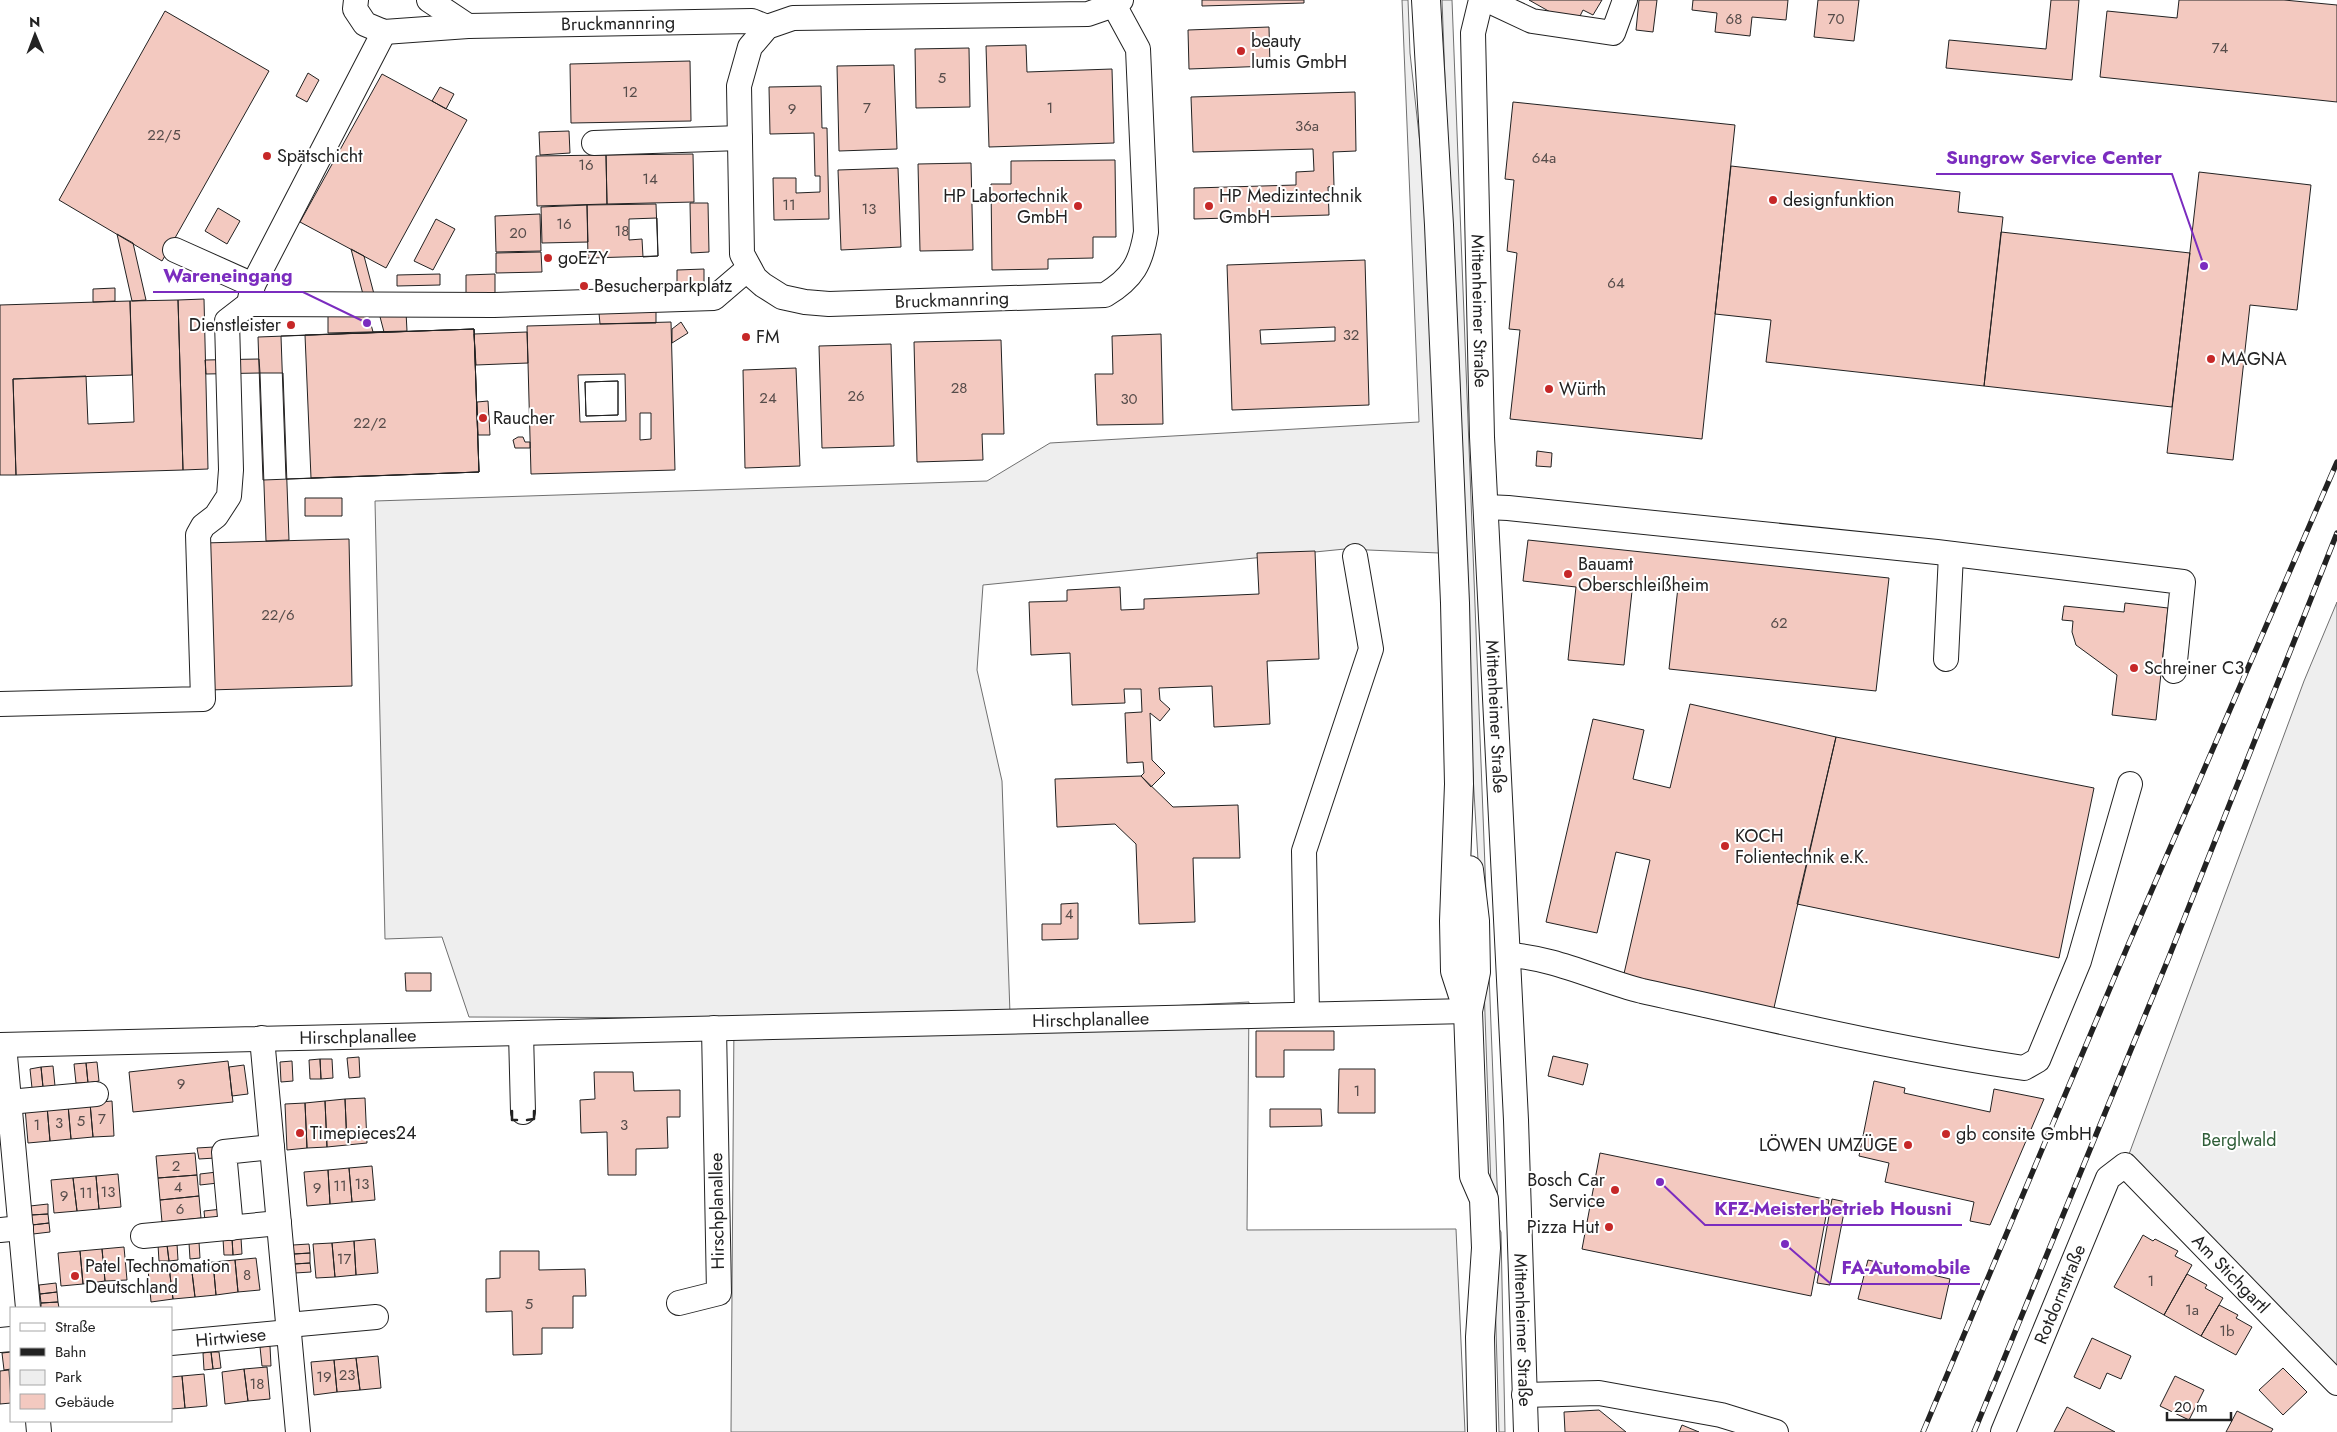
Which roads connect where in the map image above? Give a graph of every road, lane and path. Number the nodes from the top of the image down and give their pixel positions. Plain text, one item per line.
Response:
1 (356, 0) edge
2 (429, 0) edge
3 (1426, 0) edge
4 (1625, 0) edge
5 (1491, 1) edge
6 (1118, 3) edge
7 (468, 26) junction
8 (767, 27) junction
9 (384, 32) junction
10 (740, 138) junction
11 (594, 143) dead end
12 (175, 250) dead end
13 (749, 268) junction
14 (251, 294) junction
15 (1486, 507) junction
16 (1951, 554) junction
17 (1355, 556) dead end
18 (1946, 659) dead end
19 (2174, 670) dead end
20 (0, 704) edge
21 (2130, 784) dead end
22 (1508, 955) junction
23 (1468, 1011) junction
24 (1307, 1014) junction
25 (714, 1028) junction
26 (521, 1033) junction
27 (262, 1038) junction
28 (2, 1045) edge
29 (96, 1094) dead end
30 (9, 1102) junction
31 (523, 1112) dead end
32 (272, 1147) junction
33 (7, 1154) edge
34 (2125, 1164) joint
35 (279, 1223) junction
36 (231, 1228) junction
37 (10, 1229) edge
38 (143, 1236) dead end
39 (679, 1303) dead end
40 (28, 1307) edge
41 (376, 1317) dead end
42 (289, 1329) junction
43 (172, 1343) edge
44 (2337, 1383) edge
45 (1524, 1395) junction
46 (295, 1432) edge
47 (1482, 1432) edge
48 (1526, 1432) edge
49 (1776, 1432) edge
50 (2003, 1432) edge

1 - 9 street
2 - 7 street
3 - 23 main road, Mittenheimer Straße
4 - 5 street
5 - 15 street, Mittenheimer Straße
6 - 8 street, Bruckmannring
6 - 13 street, Bruckmannring
7 - 8 street, Bruckmannring
7 - 9 street, Bruckmannring
8 - 10 street, Bruckmannring
9 - 14 street
10 - 11 street
10 - 13 street, Bruckmannring
12 - 14 street
13 - 14 street
14 - 20 street
15 - 16 street
15 - 22 street, Mittenheimer Straße
16 - 18 street
16 - 19 street
17 - 24 street
21 - 22 street
22 - 45 street, Mittenheimer Straße
23 - 24 street, Hirschplanallee
23 - 47 main road, Mittenheimer Straße
24 - 25 street, Hirschplanallee
25 - 26 street, Hirschplanallee
25 - 39 street, Hirschplanallee
26 - 27 street, Hirschplanallee
26 - 31 street
27 - 28 street, Hirschplanallee
27 - 32 street, Hirtwiese
28 - 30 street
29 - 30 street
30 - 33 street
32 - 35 street, Hirtwiese
32 - 36 street
33 - 37 street
34 - 44 street, Am Stichgartl
34 - 50 street, Rotdornstraße
35 - 36 street
35 - 42 street, Hirtwiese
36 - 38 street
37 - 40 street
41 - 42 street, Hirtwiese
42 - 43 street, Hirtwiese
42 - 46 street, Hirtwiese
45 - 48 street, Mittenheimer Straße
45 - 49 street

